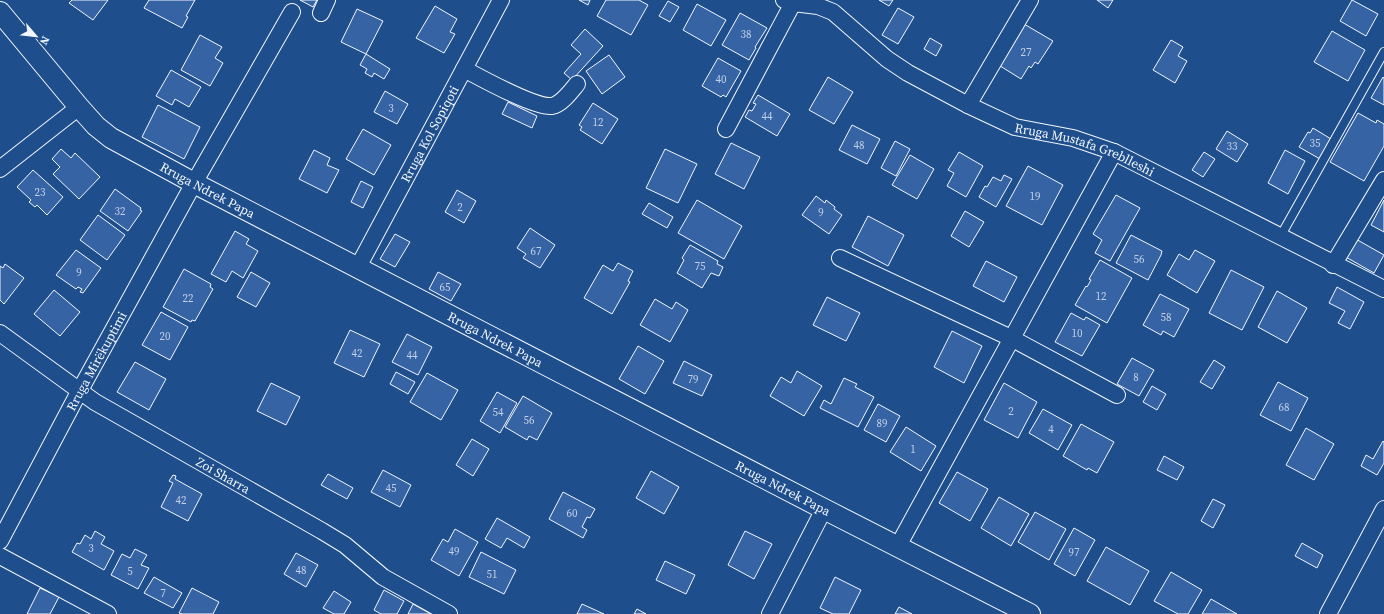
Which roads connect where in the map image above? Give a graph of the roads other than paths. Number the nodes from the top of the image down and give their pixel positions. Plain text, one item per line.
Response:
1 (501, 0) edge
2 (1030, 0) edge
3 (789, 2) edge
4 (837, 6) edge
5 (0, 12) edge
6 (292, 12) dead end
7 (1384, 52) edge
8 (464, 69) junction
9 (577, 84) dead end
10 (968, 105) junction
11 (79, 107) junction
12 (726, 128) dead end
13 (1114, 152) junction
14 (0, 170) edge
15 (1384, 180) edge
16 (194, 183) junction
17 (1280, 237) junction
18 (840, 258) dead end
19 (1333, 265) junction
20 (358, 267) junction
21 (1384, 289) edge
22 (0, 333) edge
23 (1011, 338) junction
24 (79, 392) junction
25 (1117, 395) dead end
26 (824, 509) junction
27 (1384, 509) edge
28 (0, 541) edge
29 (898, 546) junction
30 (0, 556) edge
31 (108, 614) edge
32 (449, 614) edge
33 (770, 614) edge
34 (1030, 614) edge
35 (1328, 614) edge

1 - 8 street, Rruga Kol Sopiqoti
2 - 10 street
3 - 4 street, Rruga Mustafa Greblleshi
3 - 12 street, Rruga Mustafa Greblleshi
4 - 10 street, Rruga Mustafa Greblleshi
5 - 11 street, Rruga Ndrek Papa
6 - 16 street, Rruga Mirëkuptimi
7 - 17 lane
8 - 9 street
8 - 20 street, Rruga Kol Sopiqoti
10 - 13 street, Rruga Mustafa Greblleshi
11 - 14 street
11 - 16 street, Rruga Ndrek Papa
13 - 17 street, Rruga Mustafa Greblleshi
13 - 23 street
15 - 19 street
16 - 20 street, Rruga Ndrek Papa
16 - 24 street, Rruga Mirëkuptimi
17 - 19 street, Rruga Mustafa Greblleshi
18 - 23 street
19 - 21 street, Rruga Mustafa Greblleshi
20 - 26 street, Rruga Ndrek Papa
22 - 24 street, Zoi Sharra
23 - 25 street
23 - 29 street
24 - 28 street, Rruga Mirëkuptimi
24 - 32 street, Zoi Sharra
26 - 29 street, Rruga Ndrek Papa
26 - 33 street
27 - 35 street
29 - 34 street, Rruga Ndrek Papa
30 - 31 street

